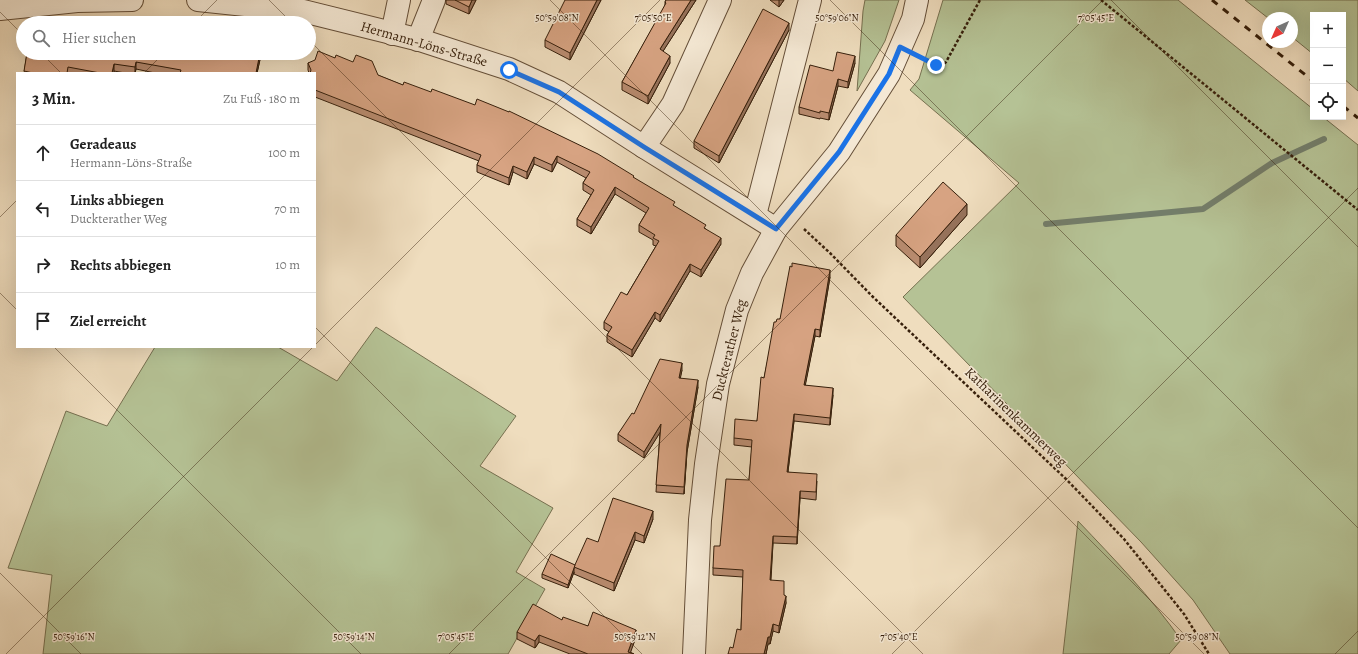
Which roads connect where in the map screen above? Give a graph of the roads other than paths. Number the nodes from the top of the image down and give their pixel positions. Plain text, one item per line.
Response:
1 (132, 0) edge
2 (198, 0) edge
3 (399, 0) edge
4 (434, 0) edge
5 (720, 0) edge
6 (810, 0) edge
7 (917, 0) edge
8 (304, 6) edge
9 (0, 9) edge
10 (392, 34) junction
11 (418, 40) junction
12 (644, 147) junction
13 (755, 215) junction
14 (781, 221) junction
15 (694, 654) edge

1 - 9 street
2 - 8 street, Hermann-Löns-Straße
3 - 10 street
4 - 11 street
5 - 12 street
6 - 13 street
7 - 14 street, Duckterather Weg
8 - 10 street, Hermann-Löns-Straße
10 - 11 street, Hermann-Löns-Straße
11 - 12 street, Hermann-Löns-Straße
12 - 13 street, Hermann-Löns-Straße
13 - 14 street, Hermann-Löns-Straße
14 - 15 street, Duckterather Weg

